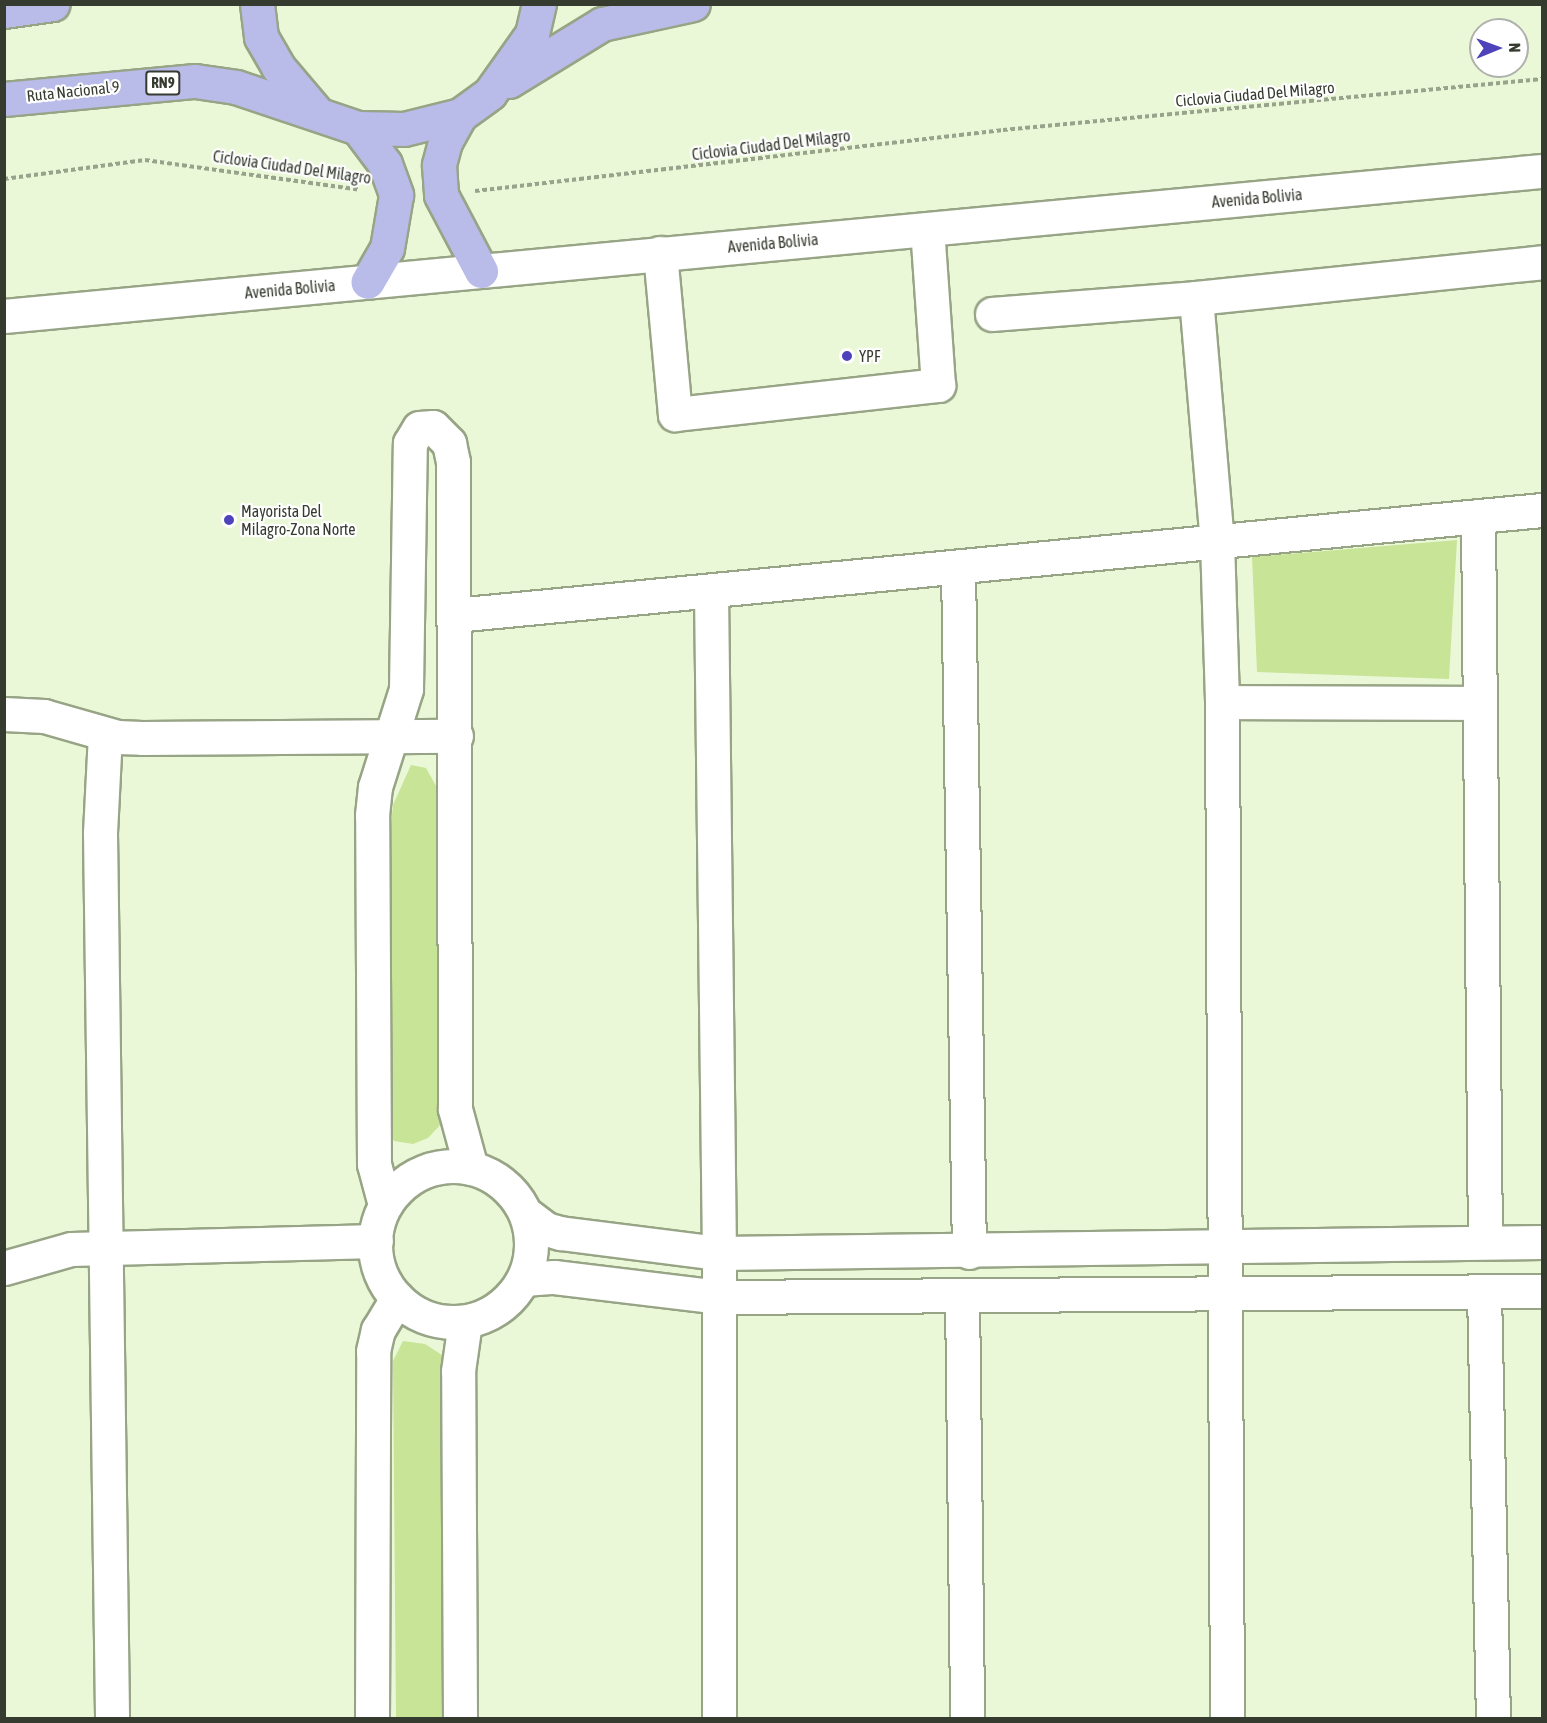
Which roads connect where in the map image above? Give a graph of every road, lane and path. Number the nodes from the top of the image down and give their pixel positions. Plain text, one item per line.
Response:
1 (53, 4) edge
2 (257, 4) edge
3 (539, 4) edge
4 (693, 4) edge
5 (4, 11) edge
6 (1542, 79) edge
7 (490, 93) junction
8 (4, 99) edge
9 (317, 113) junction
10 (460, 115) junction
11 (358, 128) junction
12 (1542, 171) edge
13 (4, 179) edge
14 (396, 195) junction
15 (441, 195) junction
16 (927, 229) junction
17 (660, 253) junction
18 (1542, 262) edge
19 (481, 271) junction
20 (366, 282) junction
21 (1196, 298) junction
22 (992, 314) dead end
23 (4, 316) edge
24 (1542, 510) edge
25 (1478, 516) junction
26 (1217, 541) junction
27 (957, 568) junction
28 (711, 591) junction
29 (455, 615) junction
30 (1222, 702) junction
31 (1479, 703) junction
32 (4, 714) edge
33 (105, 734) junction
34 (456, 736) junction
35 (390, 737) junction
36 (471, 1168) junction
37 (385, 1205) junction
38 (526, 1214) junction
39 (376, 1241) junction
40 (1485, 1242) junction
41 (1542, 1242) edge
42 (1223, 1246) junction
43 (108, 1247) junction
44 (969, 1252) junction
45 (719, 1253) junction
46 (4, 1268) edge
47 (524, 1279) junction
48 (1484, 1291) junction
49 (1542, 1291) edge
50 (1224, 1292) junction
51 (962, 1296) junction
52 (719, 1297) junction
53 (396, 1298) junction
54 (465, 1322) junction
55 (112, 1719) edge
56 (372, 1719) edge
57 (460, 1719) edge
58 (719, 1719) edge
59 (968, 1719) edge
60 (1227, 1719) edge
61 (1492, 1719) edge

1 - 5 main road
2 - 9 main road
3 - 7 main road
4 - 7 main road
6 - 15 path, Ciclovia Ciudad Del Milagro
7 - 10 main road
8 - 9 main road, Ruta Nacional 9 / RN9
9 - 11 main road, Ruta Nacional 9
10 - 11 main road
10 - 15 main road
11 - 14 main road
12 - 16 street, Avenida Bolivia
13 - 14 path, Ciclovia Ciudad Del Milagro
14 - 20 main road
15 - 19 main road
16 - 17 street, Avenida Bolivia
16 - 17 street
17 - 19 street, Avenida Bolivia
18 - 21 street
19 - 20 street, Avenida Bolivia
20 - 23 street, Avenida Bolivia
21 - 22 street
21 - 26 street
24 - 25 street
25 - 26 street
25 - 31 street
26 - 27 street
26 - 30 street
27 - 28 street
27 - 44 street
28 - 29 street
28 - 45 street
29 - 34 street
29 - 35 street
30 - 31 street
30 - 42 street
31 - 40 street
32 - 33 street
33 - 35 street
33 - 43 street
34 - 35 street
34 - 36 street
35 - 37 street
36 - 37 street
36 - 38 street
37 - 39 street
38 - 45 street
38 - 47 street
39 - 43 street
39 - 53 street
40 - 41 street
40 - 42 street
42 - 44 street
42 - 50 street
43 - 46 street
43 - 55 street
44 - 45 street
45 - 52 street
47 - 52 street
47 - 54 street
48 - 49 street
48 - 50 street
48 - 61 street
50 - 51 street
50 - 60 street
51 - 52 street
51 - 59 street
52 - 58 street
53 - 54 street
53 - 56 street
54 - 57 street

